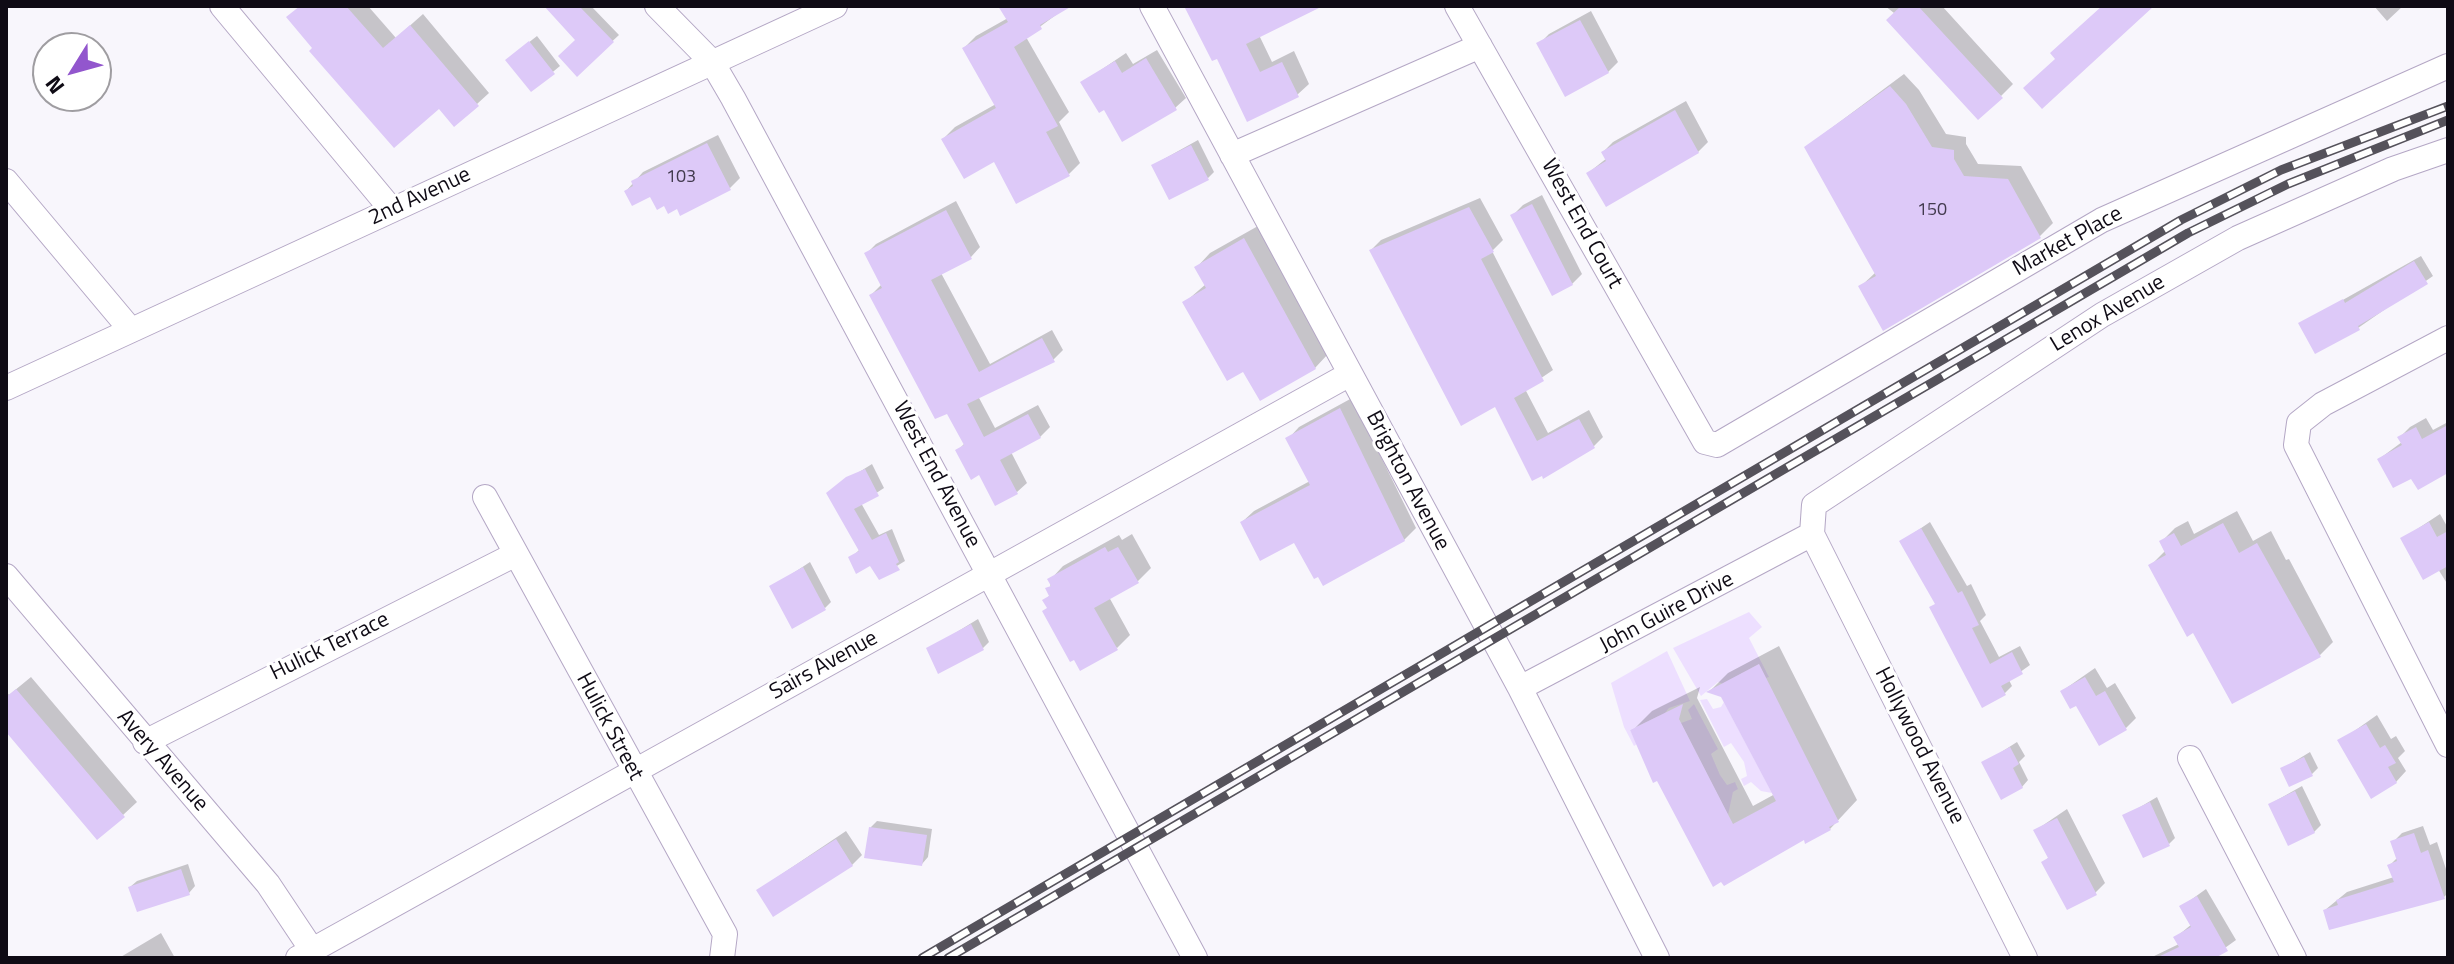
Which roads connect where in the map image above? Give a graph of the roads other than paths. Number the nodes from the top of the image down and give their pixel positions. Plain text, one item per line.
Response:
1 (222, 6) edge
2 (657, 6) edge
3 (835, 6) edge
4 (1152, 6) edge
5 (1457, 6) edge
6 (1480, 46) junction
7 (712, 62) junction
8 (2448, 66) edge
9 (2448, 150) edge
10 (1232, 155) junction
11 (6, 181) edge
12 (392, 210) junction
13 (131, 330) junction
14 (2448, 338) edge
15 (1350, 374) junction
16 (6, 388) edge
17 (1705, 442) joint
18 (485, 497) dead end
19 (1812, 534) junction
20 (516, 554) junction
21 (989, 575) junction
22 (6, 576) edge
23 (1520, 688) junction
24 (145, 742) junction
25 (2448, 745) edge
26 (2190, 758) dead end
27 (632, 772) junction
28 (305, 954) edge
29 (722, 958) edge
30 (1195, 958) edge
31 (1657, 958) edge
32 (2025, 958) edge
33 (2294, 958) edge

1 - 12 street
2 - 7 street, West End Avenue
3 - 7 street, 2nd Avenue
4 - 10 street, Brighton Avenue
5 - 6 street, West End Court
6 - 10 street
6 - 17 street, West End Court
7 - 12 street, 2nd Avenue
7 - 21 street, West End Avenue
8 - 17 street, Market Place
9 - 19 street, Lenox Avenue
10 - 15 street, Brighton Avenue
11 - 13 street
12 - 13 street, 2nd Avenue
13 - 16 street, 2nd Avenue
14 - 25 street
15 - 21 street, Sairs Avenue
15 - 23 street, Brighton Avenue
18 - 20 street, Hulick Street
19 - 23 street, John Guire Drive
19 - 32 street, Hollywood Avenue
20 - 24 street, Hulick Terrace
20 - 27 street, Hulick Street
21 - 27 street, Sairs Avenue
21 - 30 street, West End Avenue
22 - 24 street, Avery Avenue
23 - 31 street, Brighton Avenue
24 - 28 street, Avery Avenue
26 - 33 street
27 - 28 street, Sairs Avenue
27 - 29 street, Hulick Street

